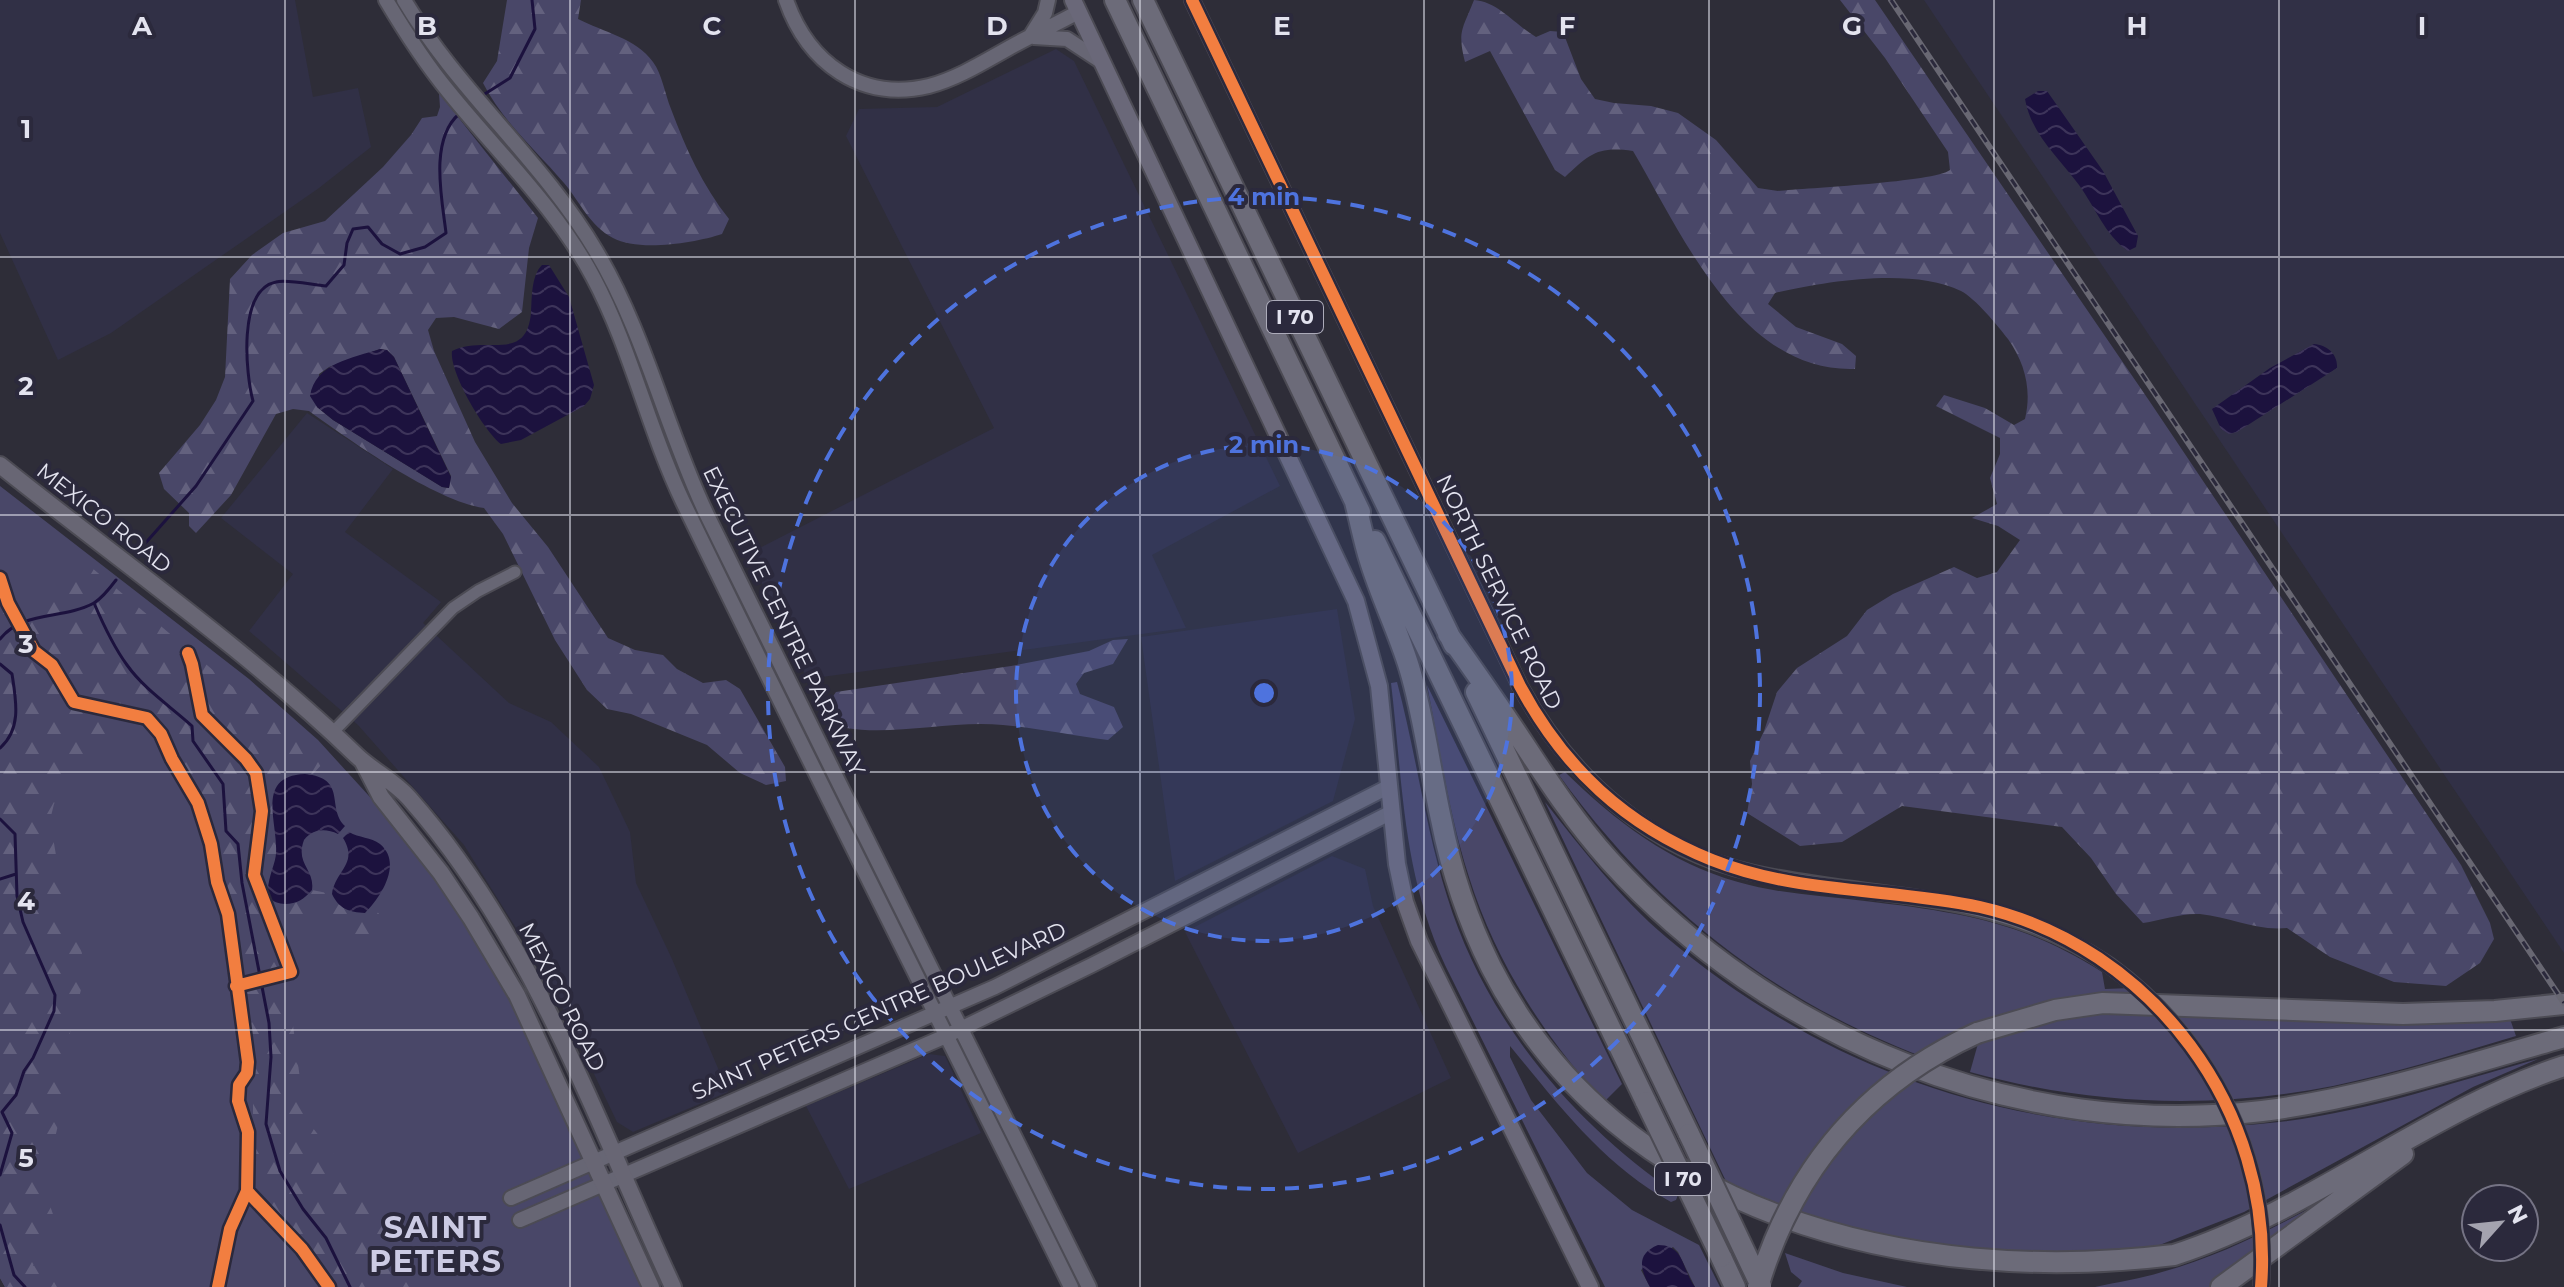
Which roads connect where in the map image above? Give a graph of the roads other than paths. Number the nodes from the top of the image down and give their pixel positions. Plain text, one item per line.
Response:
1 (386, 0) edge
2 (404, 0) edge
3 (786, 0) edge
4 (1048, 0) edge
5 (1115, 0) edge
6 (1143, 0) edge
7 (1192, 0) edge
8 (1076, 6) edge
9 (1029, 37) junction
10 (1102, 62) junction
11 (489, 128) junction
12 (0, 465) edge
13 (1355, 502) junction
14 (515, 572) dead end
15 (1448, 634) junction
16 (333, 732) junction
17 (363, 761) junction
18 (1388, 787) junction
19 (1390, 813) junction
20 (2564, 1004) edge
21 (952, 1007) junction
22 (935, 1015) junction
23 (962, 1028) junction
24 (946, 1036) junction
25 (2564, 1037) edge
26 (2564, 1066) edge
27 (2453, 1114) junction
28 (612, 1154) junction
29 (593, 1162) junction
30 (621, 1175) junction
31 (603, 1183) junction
32 (511, 1198) dead end
33 (520, 1220) dead end
34 (1799, 1244) dead end
35 (2038, 1280) dead end
36 (651, 1287) edge
37 (673, 1287) edge
38 (1071, 1287) edge
39 (1089, 1287) edge
40 (1590, 1287) edge
41 (1735, 1287) edge
42 (1761, 1287) edge
43 (2221, 1287) edge
44 (2261, 1287) edge

1 - 11 street, EXECUTIVE CENTRE PARKWAY
2 - 11 street, EXECUTIVE CENTRE PARKWAY
3 - 9 street
4 - 9 street
5 - 13 highway, I 70
6 - 15 highway, I 70
7 - 44 street, NORTH SERVICE ROAD, bridge
8 - 9 street
8 - 10 main road
9 - 10 street
10 - 18 main road
11 - 21 street, EXECUTIVE CENTRE PARKWAY
11 - 22 street, EXECUTIVE CENTRE PARKWAY
12 - 16 main road, MEXICO ROAD
13 - 34 highway
13 - 41 highway, I 70, bridge
14 - 16 street
15 - 25 highway
15 - 42 highway, I 70, bridge
16 - 17 main road, MEXICO ROAD
17 - 28 main road, MEXICO ROAD
17 - 29 main road, MEXICO ROAD
18 - 19 main road
18 - 21 street, SAINT PETERS CENTRE BOULEVARD
19 - 23 street, SAINT PETERS CENTRE BOULEVARD
19 - 40 main road
20 - 42 highway, bridge
21 - 22 street, SAINT PETERS CENTRE BOULEVARD
21 - 23 street, EXECUTIVE CENTRE PARKWAY
22 - 24 street, EXECUTIVE CENTRE PARKWAY
22 - 28 street, SAINT PETERS CENTRE BOULEVARD
23 - 24 street, SAINT PETERS CENTRE BOULEVARD
23 - 39 street, EXECUTIVE CENTRE PARKWAY
24 - 30 street, SAINT PETERS CENTRE BOULEVARD
24 - 38 street, EXECUTIVE CENTRE PARKWAY
26 - 27 highway
27 - 35 highway
27 - 43 highway
28 - 29 street, SAINT PETERS CENTRE BOULEVARD
28 - 30 main road, MEXICO ROAD
29 - 31 main road, MEXICO ROAD
29 - 32 street, SAINT PETERS CENTRE BOULEVARD
30 - 31 street, SAINT PETERS CENTRE BOULEVARD
30 - 37 main road, MEXICO ROAD
31 - 33 street, SAINT PETERS CENTRE BOULEVARD
31 - 36 main road, MEXICO ROAD

